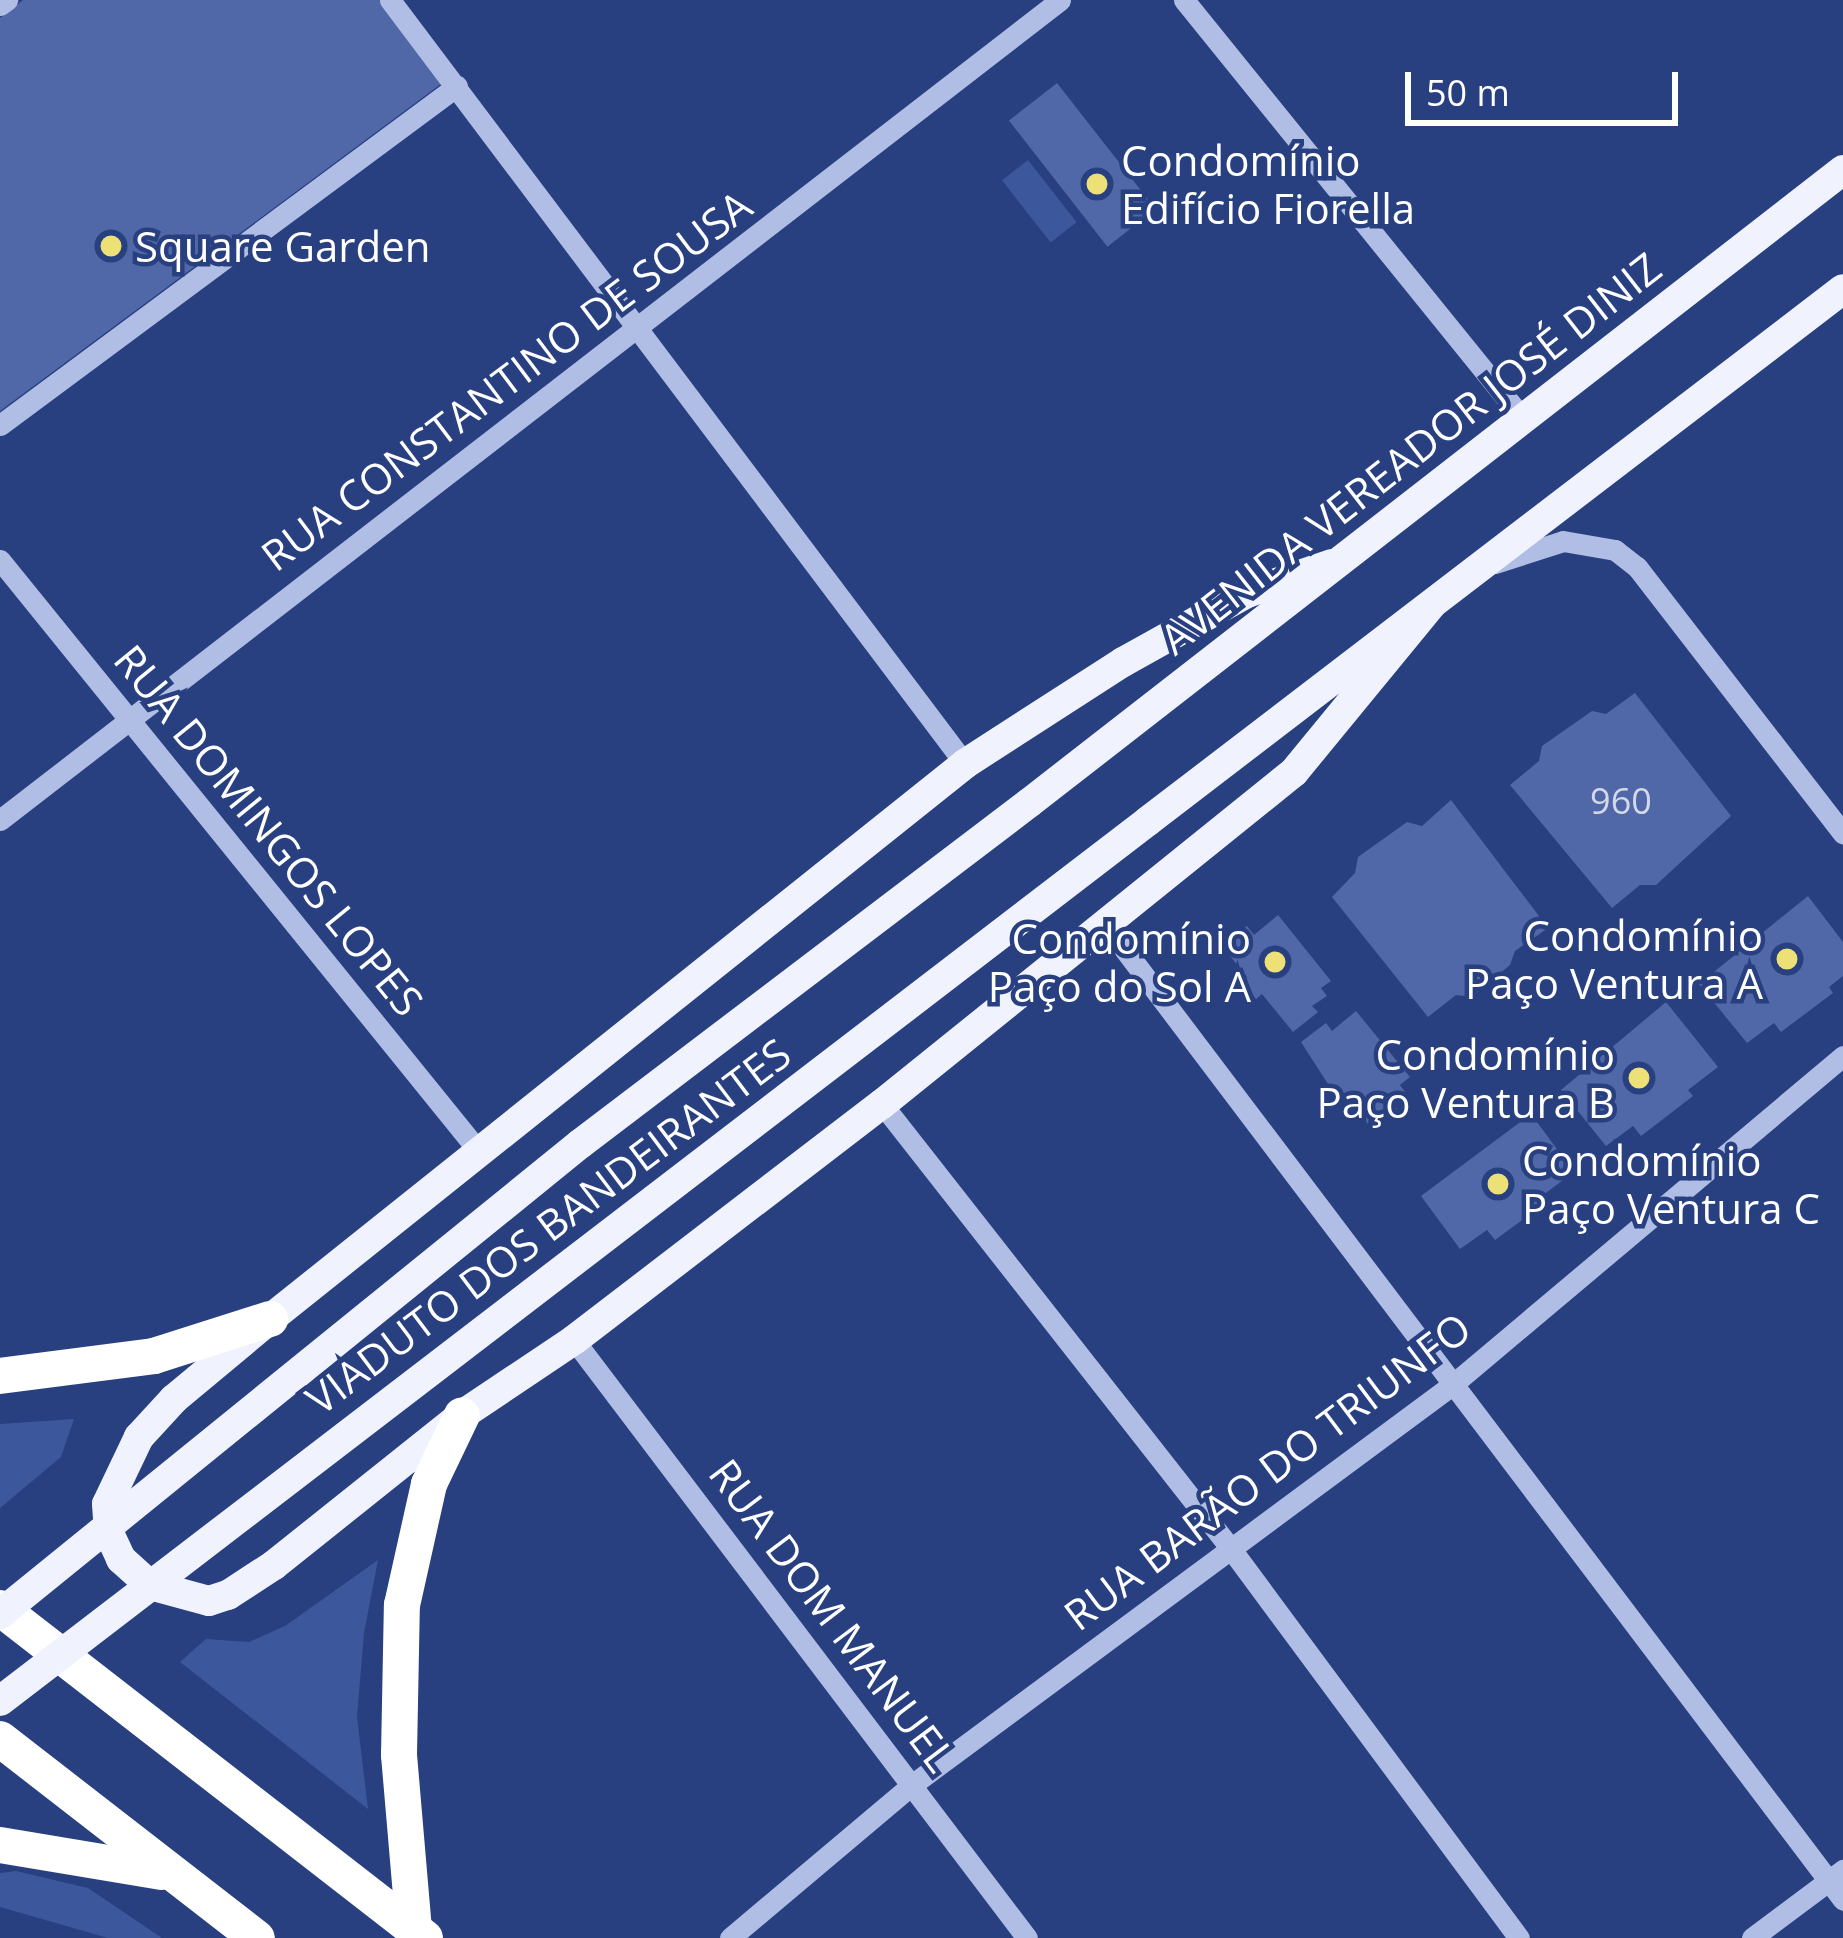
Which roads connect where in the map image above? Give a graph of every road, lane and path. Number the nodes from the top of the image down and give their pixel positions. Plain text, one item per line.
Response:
1 (390, 0) edge
2 (1060, 0) edge
3 (1184, 0) edge
4 (457, 86) junction
5 (1843, 170) edge
6 (1843, 289) edge
7 (636, 332) junction
8 (1522, 419) junction
9 (0, 425) edge
10 (0, 560) edge
11 (1331, 564) junction
12 (1478, 569) junction
13 (1431, 604) junction
14 (128, 718) junction
15 (965, 764) junction
16 (1029, 803) joint
17 (0, 820) edge
18 (1843, 834) edge
19 (1106, 925) junction
20 (1843, 1057) edge
21 (882, 1103) junction
22 (477, 1149) junction
23 (270, 1319) junction
24 (574, 1340) junction
25 (0, 1376) edge
26 (1452, 1385) junction
27 (462, 1415) junction
28 (1232, 1549) junction
29 (0, 1611) edge
30 (0, 1702) edge
31 (0, 1739) edge
32 (913, 1784) junction
33 (0, 1846) edge
34 (175, 1875) junction
35 (1838, 1884) edge
36 (420, 1934) edge
37 (257, 1938) edge
38 (730, 1938) edge
39 (1027, 1938) edge
40 (1519, 1938) edge
41 (1752, 1938) edge

1 - 4 street
2 - 7 street, RUA CONSTANTINO DE SOUSA
3 - 8 street
4 - 7 street
4 - 9 street
5 - 8 main road, AVENIDA VEREADOR JOSÉ DINIZ
6 - 12 main road
7 - 14 street, RUA CONSTANTINO DE SOUSA
7 - 15 street
8 - 11 main road, AVENIDA VEREADOR JOSÉ DINIZ
10 - 14 street, RUA DOMINGOS LOPES
11 - 15 main road
11 - 16 main road, AVENIDA VEREADOR JOSÉ DINIZ
12 - 13 main road
12 - 18 street
13 - 19 main road
13 - 30 main road, VIADUTO DOS BANDEIRANTES, bridge
14 - 17 street, RUA CONSTANTINO DE SOUSA
14 - 22 street, RUA DOMINGOS LOPES
15 - 22 main road
16 - 29 main road, VIADUTO DOS BANDEIRANTES, bridge
19 - 21 main road
19 - 26 street
20 - 26 street, RUA BARÃO DO TRIUNFO
21 - 24 main road
21 - 28 street
22 - 23 main road
23 - 25 highway
23 - 27 main road
24 - 27 main road
24 - 32 street, RUA DOM MANUEL
26 - 28 street, RUA BARÃO DO TRIUNFO
26 - 35 street
27 - 36 highway
28 - 32 street, RUA BARÃO DO TRIUNFO
28 - 40 street
29 - 36 highway
31 - 34 highway
32 - 38 street, RUA BARÃO DO TRIUNFO
32 - 39 street, RUA DOM MANUEL
33 - 34 highway
34 - 37 highway
35 - 41 street

